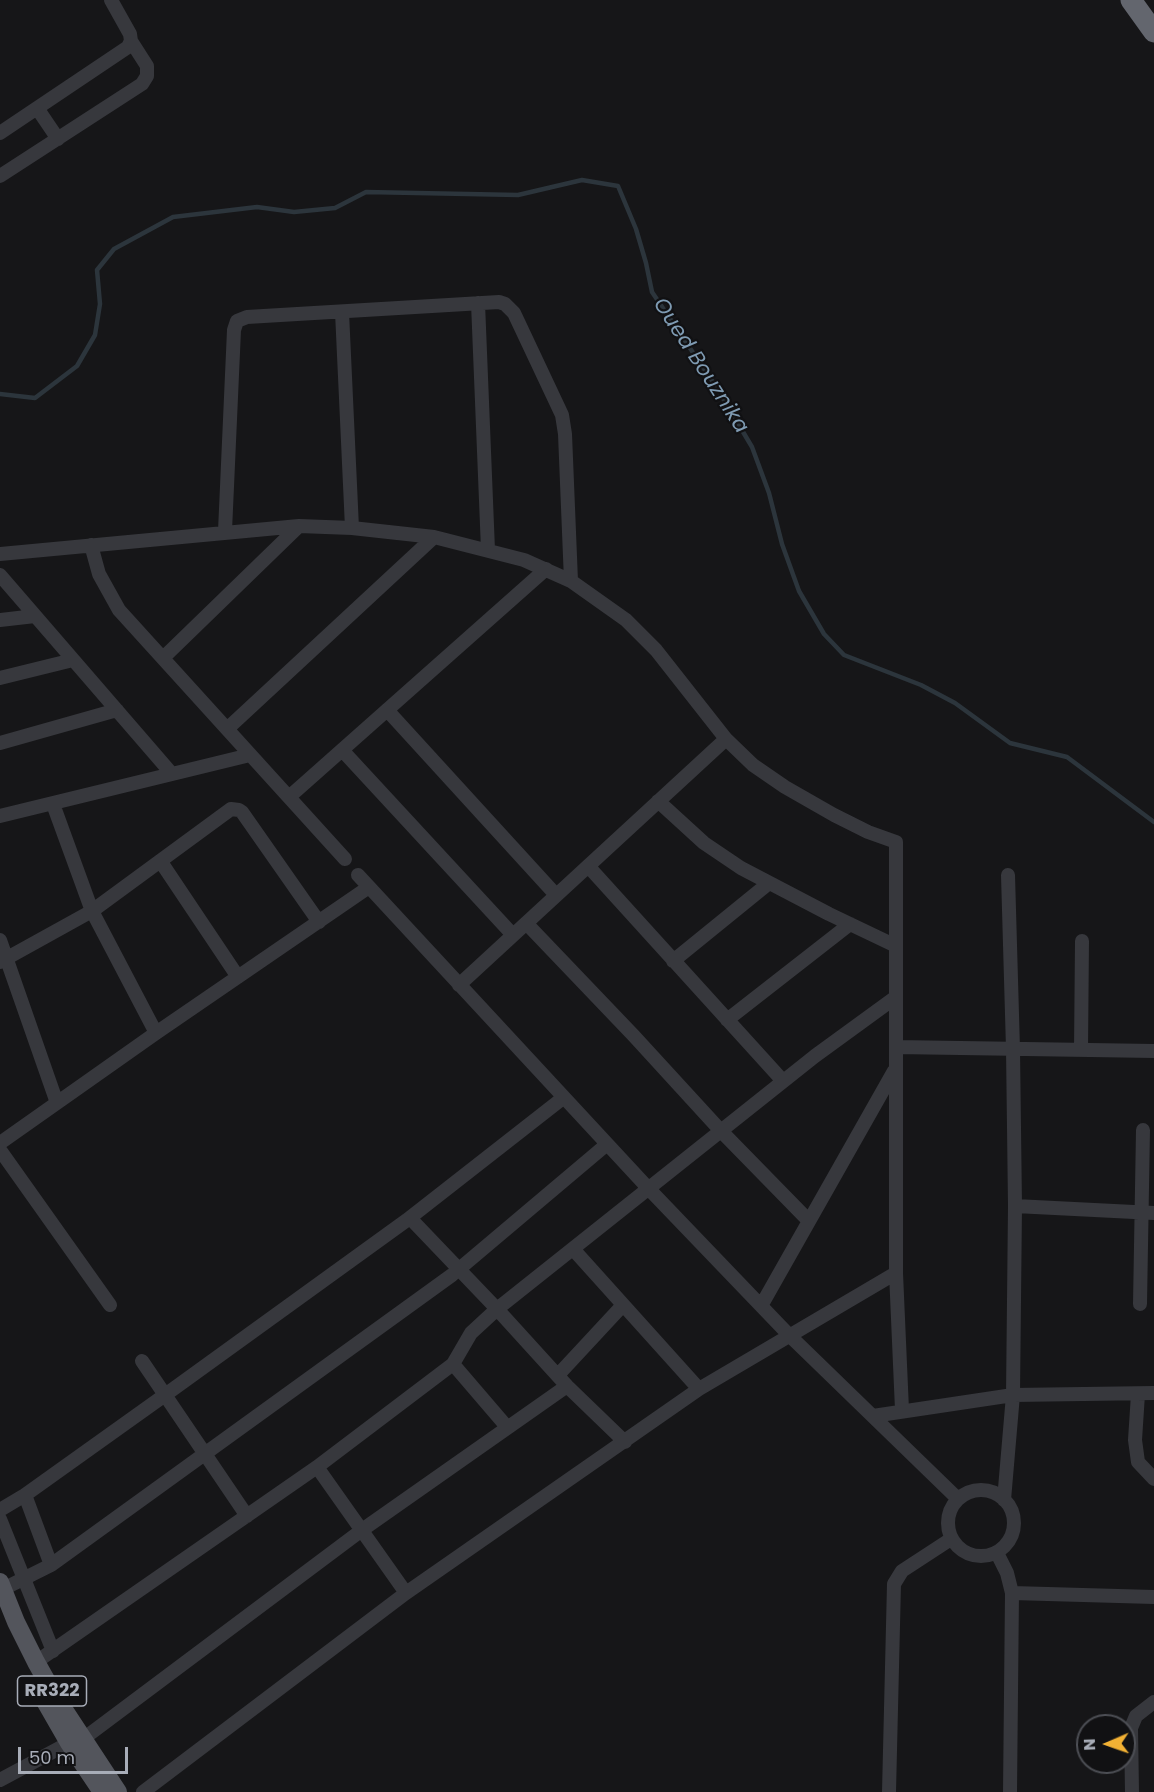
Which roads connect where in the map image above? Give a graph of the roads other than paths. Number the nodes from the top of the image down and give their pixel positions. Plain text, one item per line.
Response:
1 (111, 0) edge
2 (1131, 0) edge
3 (1154, 32) edge
4 (130, 41) junction
5 (37, 108) junction
6 (0, 133) edge
7 (58, 139) junction
8 (0, 176) edge
9 (478, 303) junction
10 (342, 312) junction
11 (299, 525) junction
12 (352, 528) junction
13 (225, 531) junction
14 (434, 537) junction
15 (91, 545) junction
16 (488, 550) junction
17 (0, 554) edge
18 (546, 569) junction
19 (0, 575) edge
20 (571, 581) junction
21 (35, 616) junction
22 (0, 620) edge
23 (163, 658) junction
24 (74, 660) junction
25 (0, 678) edge
26 (117, 710) junction
27 (387, 710) junction
28 (227, 729) junction
29 (726, 739) junction
30 (0, 743) edge
31 (342, 750) junction
32 (250, 755) junction
33 (172, 774) junction
34 (289, 798) junction
35 (658, 801) junction
36 (53, 804) junction
37 (0, 816) edge
38 (345, 859) dead end
39 (161, 862) junction
40 (588, 866) junction
41 (358, 875) dead end
42 (1008, 875) dead end
43 (769, 884) junction
44 (369, 887) junction
45 (556, 895) junction
46 (92, 911) junction
47 (319, 922) junction
48 (526, 923) junction
49 (850, 924) junction
50 (513, 935) junction
51 (0, 940) edge
52 (1082, 941) dead end
53 (896, 946) junction
54 (3, 961) edge
55 (673, 961) junction
56 (238, 977) junction
57 (459, 985) junction
58 (896, 998) junction
59 (727, 1020) junction
60 (156, 1033) junction
61 (896, 1047) junction
62 (1013, 1050) junction
63 (1082, 1050) junction
64 (1154, 1051) edge
65 (895, 1069) junction
66 (783, 1082) junction
67 (563, 1098) junction
68 (57, 1103) junction
69 (1143, 1130) dead end
70 (721, 1131) junction
71 (0, 1143) edge
72 (606, 1145) junction
73 (0, 1149) edge
74 (648, 1188) junction
75 (1015, 1206) junction
76 (1147, 1213) edge
77 (410, 1218) junction
78 (809, 1221) junction
79 (573, 1249) junction
80 (459, 1269) junction
81 (896, 1273) junction
82 (1140, 1304) dead end
83 (110, 1305) dead end
84 (623, 1305) junction
85 (761, 1306) junction
86 (497, 1308) junction
87 (789, 1335) junction
88 (142, 1361) dead end
89 (453, 1364) junction
90 (563, 1380) junction
91 (699, 1389) junction
92 (1154, 1393) edge
93 (1138, 1394) junction
94 (165, 1395) junction
95 (1013, 1395) junction
96 (902, 1410) junction
97 (873, 1416) junction
98 (507, 1426) junction
99 (625, 1442) junction
100 (205, 1453) junction
101 (317, 1467) junction
102 (1154, 1479) edge
103 (25, 1495) junction
104 (957, 1499) junction
105 (1004, 1500) junction
106 (0, 1510) edge
107 (247, 1516) junction
108 (0, 1519) edge
109 (362, 1530) junction
110 (951, 1539) junction
111 (997, 1553) junction
112 (51, 1565) junction
113 (24, 1578) junction
114 (2, 1586) edge
115 (406, 1593) junction
116 (1012, 1593) junction
117 (1154, 1597) edge
118 (0, 1612) edge
119 (53, 1651) junction
120 (36, 1662) junction
121 (1154, 1702) edge
122 (76, 1741) junction
123 (0, 1780) edge
124 (102, 1792) edge
125 (118, 1792) edge
126 (143, 1792) edge
127 (889, 1792) edge
128 (1010, 1792) edge
129 (1132, 1792) edge

1 - 4 street
2 - 3 highway
4 - 5 street
4 - 7 street
5 - 6 street
5 - 7 street
7 - 8 street
9 - 10 street
9 - 16 street
9 - 20 street
10 - 12 street
10 - 13 street
11 - 12 street
11 - 13 street
11 - 23 street
12 - 14 street
13 - 15 street
14 - 16 street
14 - 28 street
15 - 17 street
15 - 23 street
16 - 18 street
18 - 20 street
18 - 27 street
19 - 21 street
20 - 29 street
21 - 22 street
21 - 24 street
23 - 28 street
24 - 25 street
24 - 26 street
26 - 30 street
26 - 33 street
27 - 31 street
27 - 45 street
28 - 32 street
29 - 35 street
29 - 53 street
31 - 34 street
31 - 50 street
32 - 33 street
32 - 34 street
33 - 36 street
34 - 38 street
35 - 40 street
35 - 43 street
36 - 37 street
36 - 46 street
39 - 46 street
39 - 47 street
39 - 56 street
40 - 45 street
40 - 55 street
41 - 44 street
42 - 62 street
43 - 49 street
43 - 55 street
44 - 47 street
44 - 57 street
45 - 48 street
46 - 54 street
46 - 60 street
47 - 56 street
48 - 50 street
48 - 70 street
49 - 53 street
49 - 59 street
50 - 57 street
51 - 54 street
52 - 63 street
53 - 58 street
54 - 68 street
55 - 59 street
56 - 60 street
57 - 67 street
58 - 61 street
58 - 66 street
59 - 66 street
60 - 68 street
61 - 62 street
61 - 65 street
62 - 63 street
62 - 75 street
63 - 64 street
65 - 78 street
65 - 81 street
66 - 70 street
67 - 72 street
67 - 77 street
68 - 71 street
69 - 76 street
70 - 74 street
70 - 78 street
72 - 74 street
72 - 80 street
73 - 83 street
74 - 79 street
74 - 85 street
75 - 76 street
75 - 95 street
76 - 82 street
77 - 80 street
77 - 94 street
78 - 85 street
79 - 84 street
79 - 86 street
80 - 86 street
80 - 100 street
81 - 87 street
81 - 96 street
84 - 90 street
84 - 91 street
85 - 87 street
86 - 89 street
86 - 90 street
87 - 91 street
87 - 97 street
88 - 94 street
89 - 98 street
89 - 101 street
90 - 98 street
90 - 99 street
91 - 99 street
92 - 93 street
93 - 95 street
93 - 102 street
94 - 100 street
94 - 103 street
95 - 96 street
95 - 105 street
96 - 97 street
97 - 104 street
98 - 109 street
99 - 115 street
100 - 107 street
100 - 112 street
101 - 107 street
101 - 109 street
103 - 106 street
103 - 112 street
104 - 105 street
104 - 110 street
105 - 111 street
107 - 119 street
108 - 113 street
109 - 115 street
109 - 122 street
110 - 111 street
110 - 127 street
111 - 116 street
112 - 113 street
113 - 114 street
113 - 119 street
114 - 120 main road, RR322
115 - 126 street
116 - 117 street
116 - 128 street
118 - 122 main road, RR322
119 - 120 street
120 - 122 main road, RR322
121 - 129 street
122 - 123 street
122 - 124 main road, RR322
122 - 125 main road, RR322

